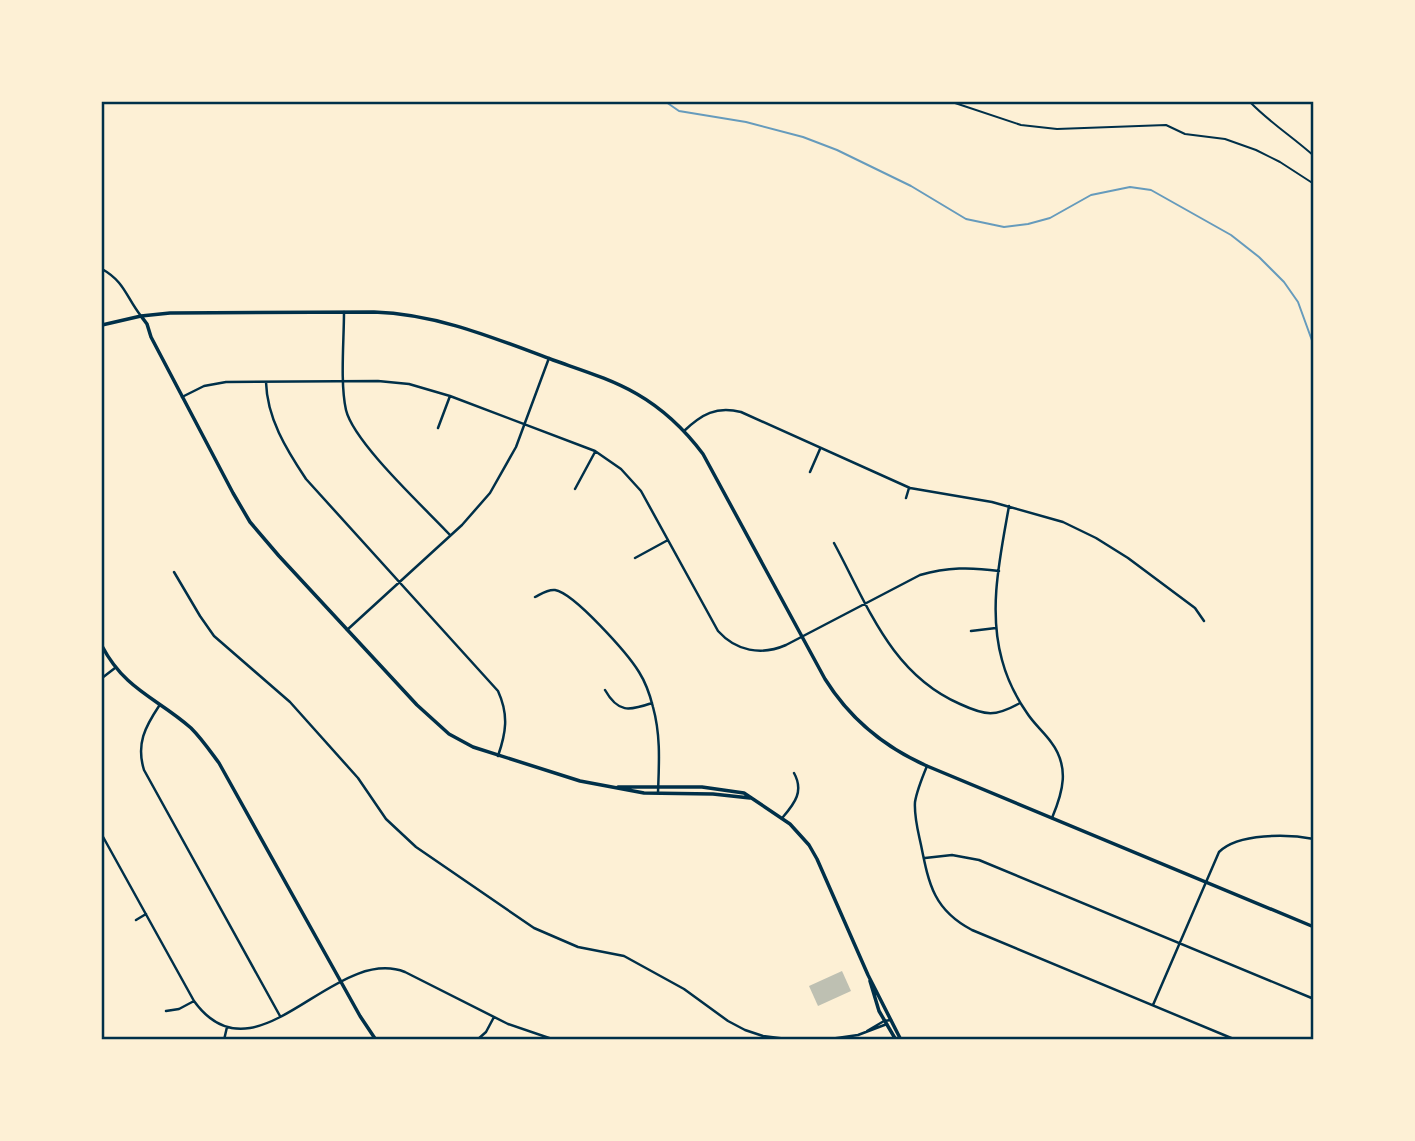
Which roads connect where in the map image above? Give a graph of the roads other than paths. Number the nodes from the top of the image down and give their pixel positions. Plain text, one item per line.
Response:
1 (102, 269) edge
2 (344, 312) junction
3 (141, 316) junction
4 (102, 325) edge
5 (549, 358) junction
6 (344, 381) junction
7 (266, 382) junction
8 (450, 396) junction
9 (183, 397) junction
10 (525, 423) junction
11 (438, 428) dead end
12 (684, 431) junction
13 (820, 448) junction
14 (595, 451) junction
15 (810, 472) dead end
16 (909, 488) junction
17 (575, 489) dead end
18 (906, 498) dead end
19 (1009, 506) junction
20 (450, 536) junction
21 (668, 540) junction
22 (834, 543) dead end
23 (635, 558) dead end
24 (999, 571) junction
25 (174, 572) dead end
26 (399, 582) junction
27 (535, 597) dead end
28 (866, 602) junction
29 (1204, 621) dead end
30 (996, 628) junction
31 (347, 630) junction
32 (971, 631) dead end
33 (802, 636) junction
34 (102, 646) edge
35 (115, 668) junction
36 (102, 678) edge
37 (605, 690) dead end
38 (652, 703) junction
39 (1020, 703) junction
40 (159, 706) junction
41 (498, 756) junction
42 (927, 766) junction
43 (794, 773) dead end
44 (658, 786) junction
45 (616, 788) junction
46 (658, 793) junction
47 (750, 798) junction
48 (783, 817) junction
49 (1052, 818) junction
50 (102, 835) edge
51 (1314, 839) edge
52 (924, 859) junction
53 (1205, 882) junction
54 (146, 914) junction
55 (136, 920) dead end
56 (1314, 927) edge
57 (1179, 943) junction
58 (868, 975) junction
59 (341, 982) junction
60 (1314, 999) edge
61 (194, 1001) junction
62 (1153, 1005) junction
63 (166, 1011) dead end
64 (280, 1016) junction
65 (494, 1017) junction
66 (891, 1020) junction
67 (885, 1023) junction
68 (227, 1027) junction
69 (224, 1040) edge
70 (376, 1040) edge
71 (477, 1040) edge
72 (555, 1040) edge
73 (795, 1040) edge
74 (823, 1040) edge
75 (898, 1040) edge
76 (1236, 1040) edge

1 - 3 street
2 - 3 street
2 - 5 street
2 - 6 street
3 - 4 street
3 - 9 street
5 - 10 street
5 - 12 street
6 - 7 street
6 - 8 street
6 - 20 street
7 - 9 street
7 - 26 street
8 - 10 street
8 - 11 street
9 - 31 street
10 - 14 street
10 - 20 street
12 - 13 street
12 - 33 street
13 - 15 street
13 - 16 street
14 - 17 street
14 - 21 street
16 - 18 street
16 - 19 street
19 - 24 street
19 - 29 street
20 - 26 street
21 - 23 street
21 - 33 street
22 - 28 street
24 - 28 street
24 - 30 street
25 - 73 street
26 - 31 street
26 - 41 street
27 - 38 street
28 - 33 street
28 - 39 street
30 - 32 street
30 - 39 street
31 - 41 street
33 - 42 street
34 - 35 street
35 - 36 street
35 - 40 street
37 - 38 street
38 - 44 street
39 - 49 street
40 - 59 street
40 - 64 street
41 - 45 street
42 - 49 street
42 - 52 street
43 - 48 street
44 - 45 street
44 - 46 street
44 - 47 street
45 - 46 street
46 - 47 street
47 - 48 street
48 - 58 street
49 - 53 street
50 - 54 street
51 - 53 street
52 - 57 street
52 - 62 street
53 - 56 street
53 - 57 street
54 - 55 street
54 - 61 street
57 - 60 street
57 - 62 street
58 - 66 street
58 - 67 street
59 - 64 street
59 - 65 street
59 - 70 street
61 - 63 street
61 - 68 street
62 - 76 street
64 - 68 street
65 - 71 street
65 - 72 street
66 - 67 street
66 - 75 street
67 - 74 street
67 - 75 street
68 - 69 street

